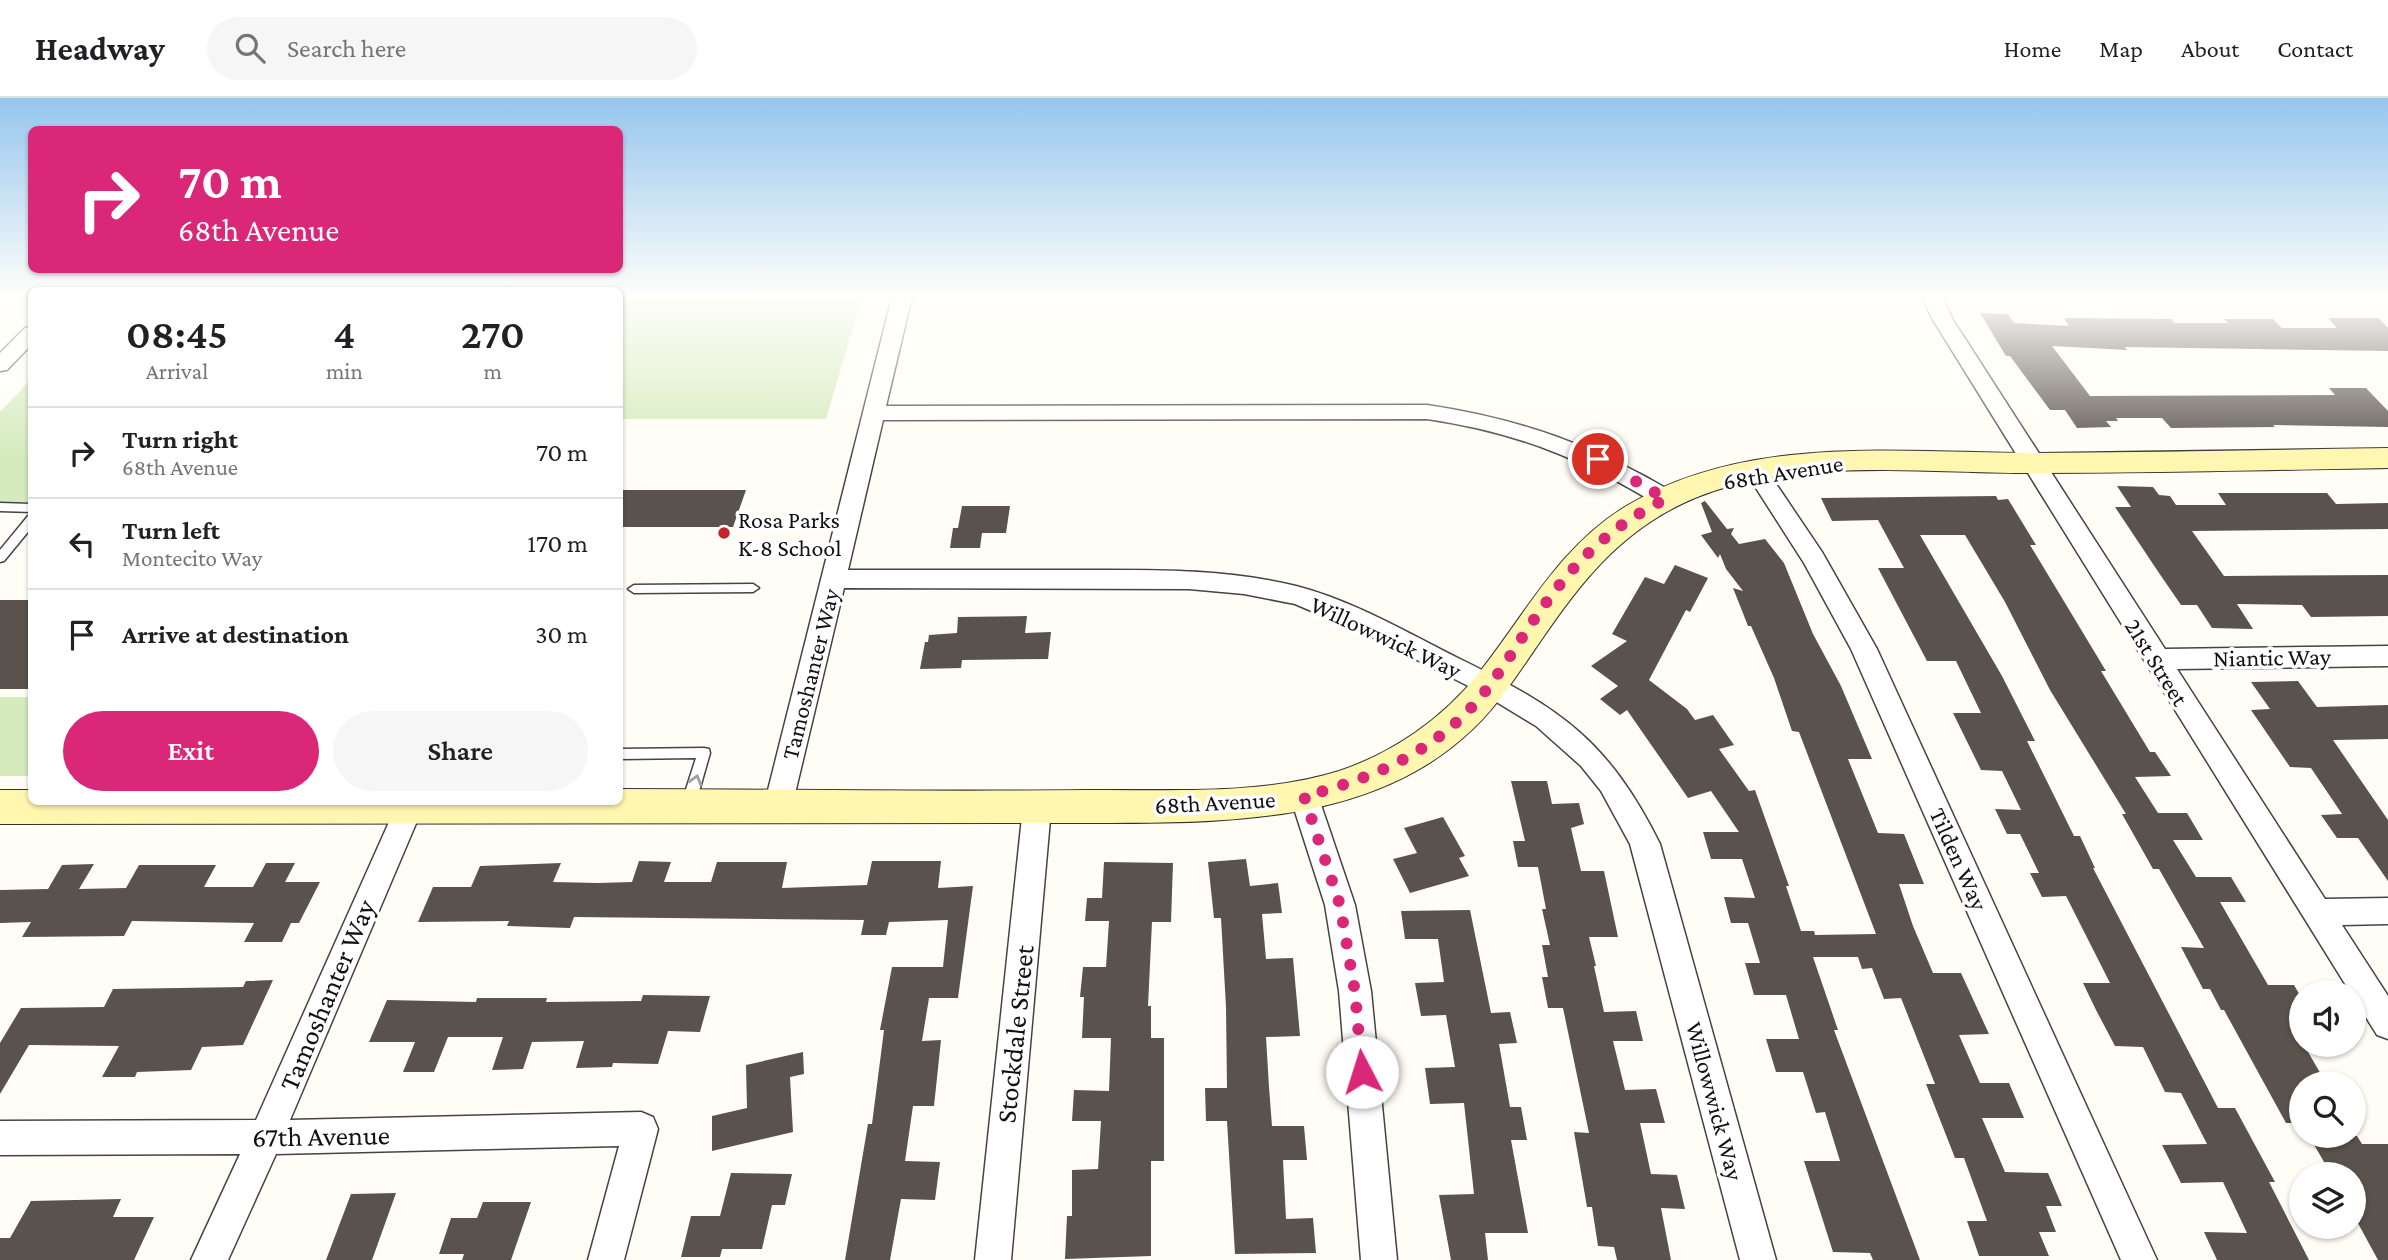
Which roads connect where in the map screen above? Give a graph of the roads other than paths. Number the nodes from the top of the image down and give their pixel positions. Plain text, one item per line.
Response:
1 (13, 351) edge
2 (888, 351) edge
3 (1961, 351) edge
4 (0, 365) edge
5 (873, 413) junction
6 (2388, 458) edge
7 (2031, 463) junction
8 (1756, 471) junction
9 (1666, 499) junction
10 (0, 507) edge
11 (28, 508) edge
12 (28, 524) edge
13 (0, 558) edge
14 (833, 579) junction
15 (752, 588) dead end
16 (634, 589) dead end
17 (2388, 656) edge
18 (2156, 659) junction
19 (1491, 685) junction
20 (623, 754) edge
21 (1304, 796) junction
22 (501, 805) edge
23 (618, 805) edge
24 (688, 806) junction
25 (778, 806) junction
26 (0, 807) edge
27 (409, 807) junction
28 (1037, 808) junction
29 (2388, 911) edge
30 (2317, 912) junction
31 (2388, 1024) edge
32 (266, 1137) junction
33 (0, 1138) edge
34 (209, 1260) edge
35 (606, 1260) edge
36 (993, 1260) edge
37 (1379, 1260) edge
38 (1758, 1260) edge
39 (2140, 1260) edge

1 - 4 street
2 - 5 street, Tamoshanter Way
3 - 7 street, 21st Street
5 - 9 street
5 - 14 street, Tamoshanter Way
6 - 7 street, 68th Avenue
7 - 8 street, 68th Avenue
7 - 18 street, 21st Street
8 - 9 street, 68th Avenue
8 - 39 street, Tilden Way
9 - 19 street, 68th Avenue
10 - 11 lane
12 - 13 lane
14 - 19 street, Willowwick Way
14 - 25 street, Tamoshanter Way
15 - 16 lane
17 - 18 street, Niantic Way
18 - 30 street, 21st Street
19 - 21 street, 68th Avenue
19 - 38 street, Willowwick Way
24 -> 20 lane
21 - 28 street, 68th Avenue
21 - 37 street
22 - 27 street, 68th Avenue
23 - 24 street, 68th Avenue
24 - 25 street, 68th Avenue
25 - 28 street, 68th Avenue
26 - 27 street, 68th Avenue
27 - 32 street, Tamoshanter Way
28 - 36 street, Stockdale Street
29 - 30 street
30 - 31 street, 21st Street
32 - 33 street, 67th Avenue
32 - 34 street, Tamoshanter Way
32 - 35 street, 67th Avenue

